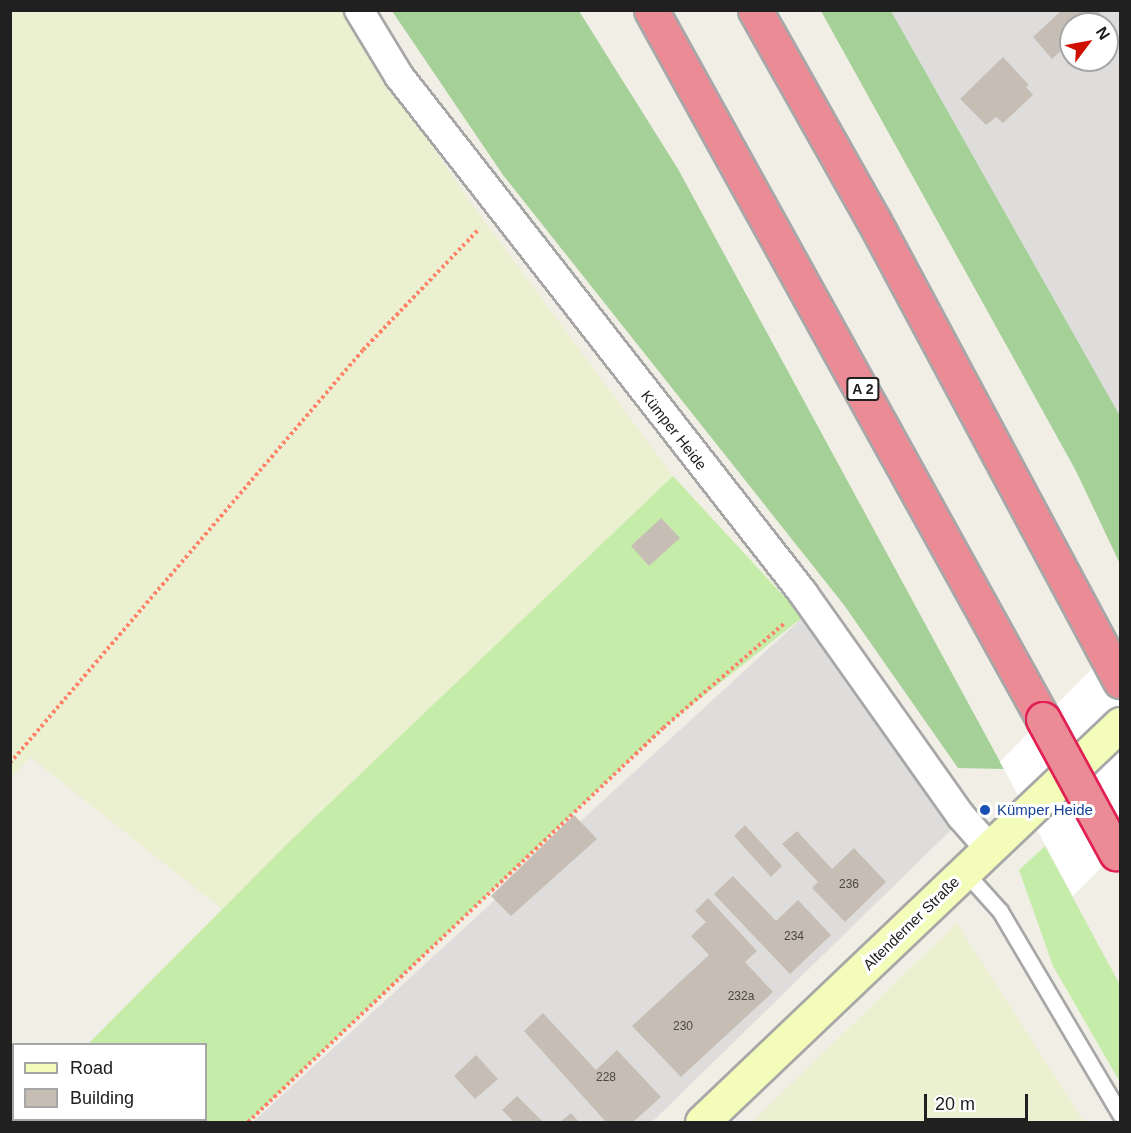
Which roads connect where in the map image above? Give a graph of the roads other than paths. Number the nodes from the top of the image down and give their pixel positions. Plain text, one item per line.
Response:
1 (359, 10) edge
2 (651, 10) edge
3 (755, 10) edge
4 (1113, 668) edge
5 (1120, 724) edge
6 (990, 849) junction
7 (1118, 858) edge
8 (965, 872) junction
9 (1120, 1114) edge
10 (702, 1122) edge

1 - 6 street, Kümper Heide
2 - 7 highway, A 2, bridge
3 - 4 highway
5 - 6 main road, Altenderner Straße
6 - 8 main road, Altenderner Straße
8 - 9 lane
8 - 10 main road, Altenderner Straße

